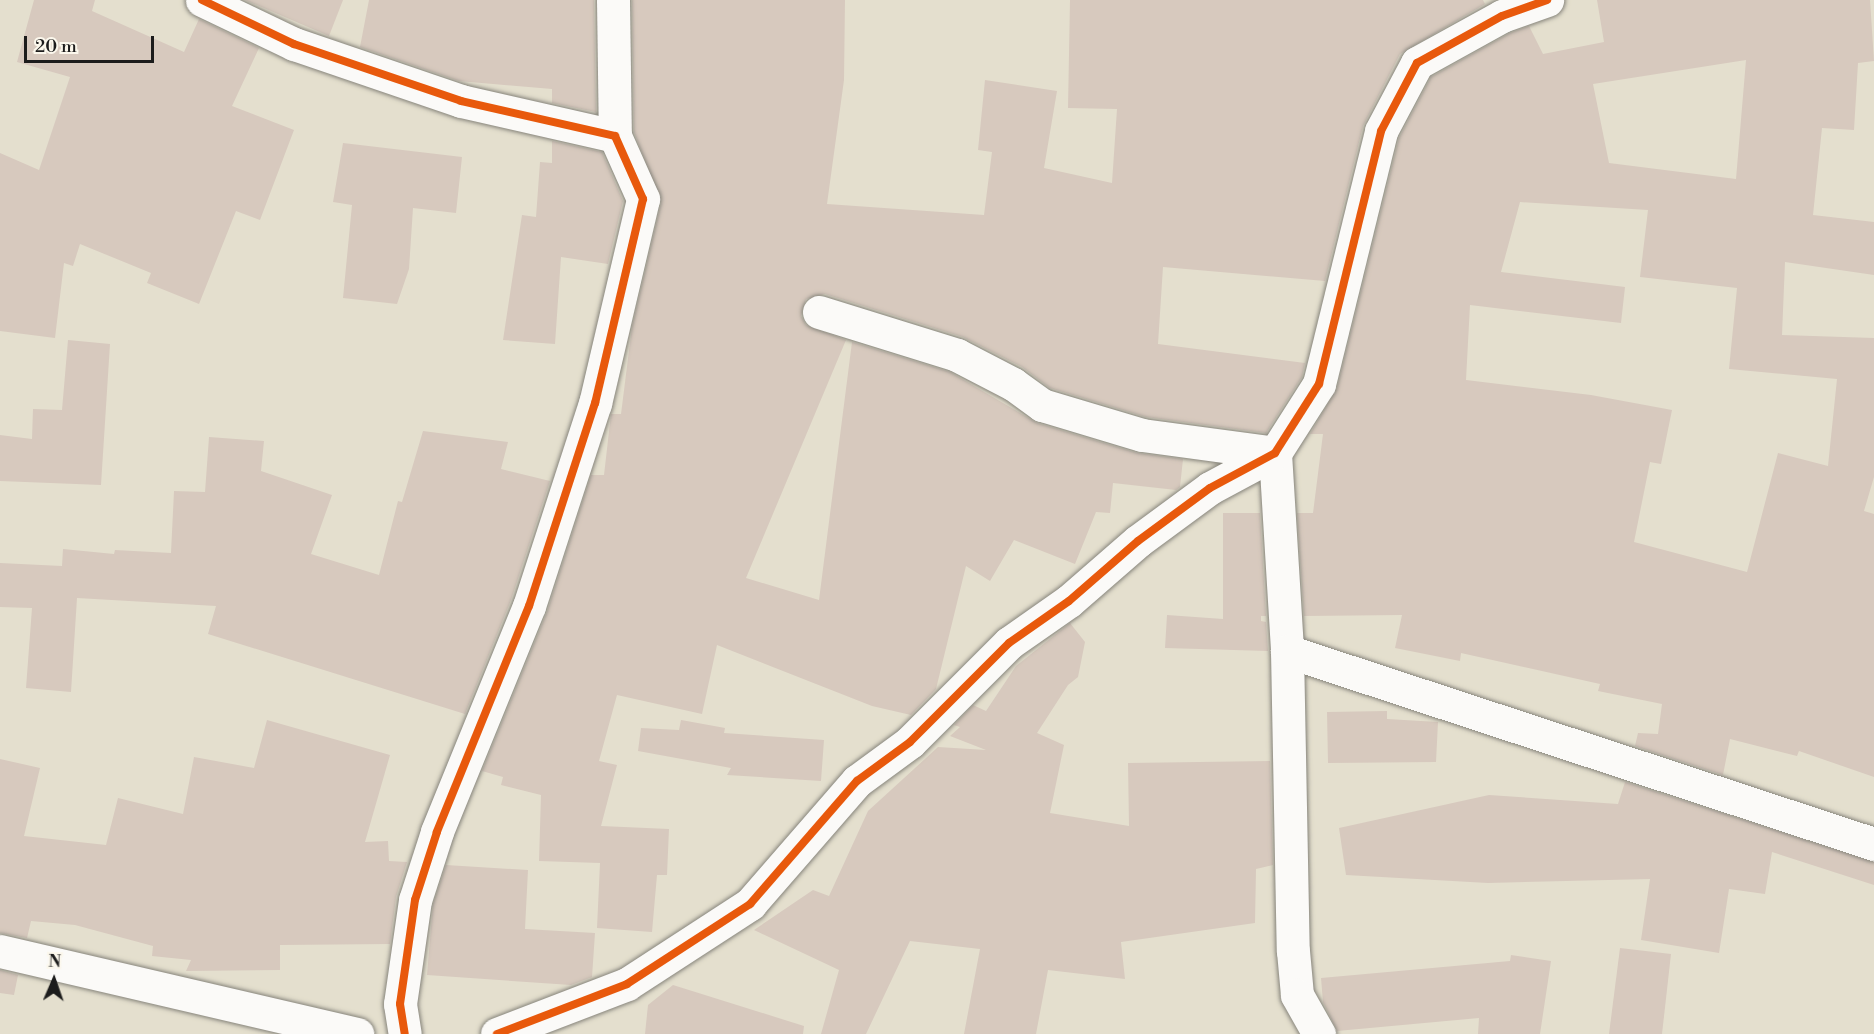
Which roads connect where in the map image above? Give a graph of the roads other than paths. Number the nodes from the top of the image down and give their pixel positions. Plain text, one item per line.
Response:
1 (202, 0) edge
2 (613, 0) edge
3 (1547, 0) edge
4 (615, 136) junction
5 (819, 312) dead end
6 (1275, 453) junction
7 (1287, 651) junction
8 (1874, 844) edge
9 (0, 951) edge
10 (357, 1034) edge
11 (405, 1034) edge
12 (503, 1034) edge
13 (1319, 1034) edge

1 - 4 street
2 - 4 street
3 - 6 street
4 - 11 street
5 - 6 street
6 - 7 street
6 - 12 street
7 - 8 street
7 - 13 street
9 - 10 street

